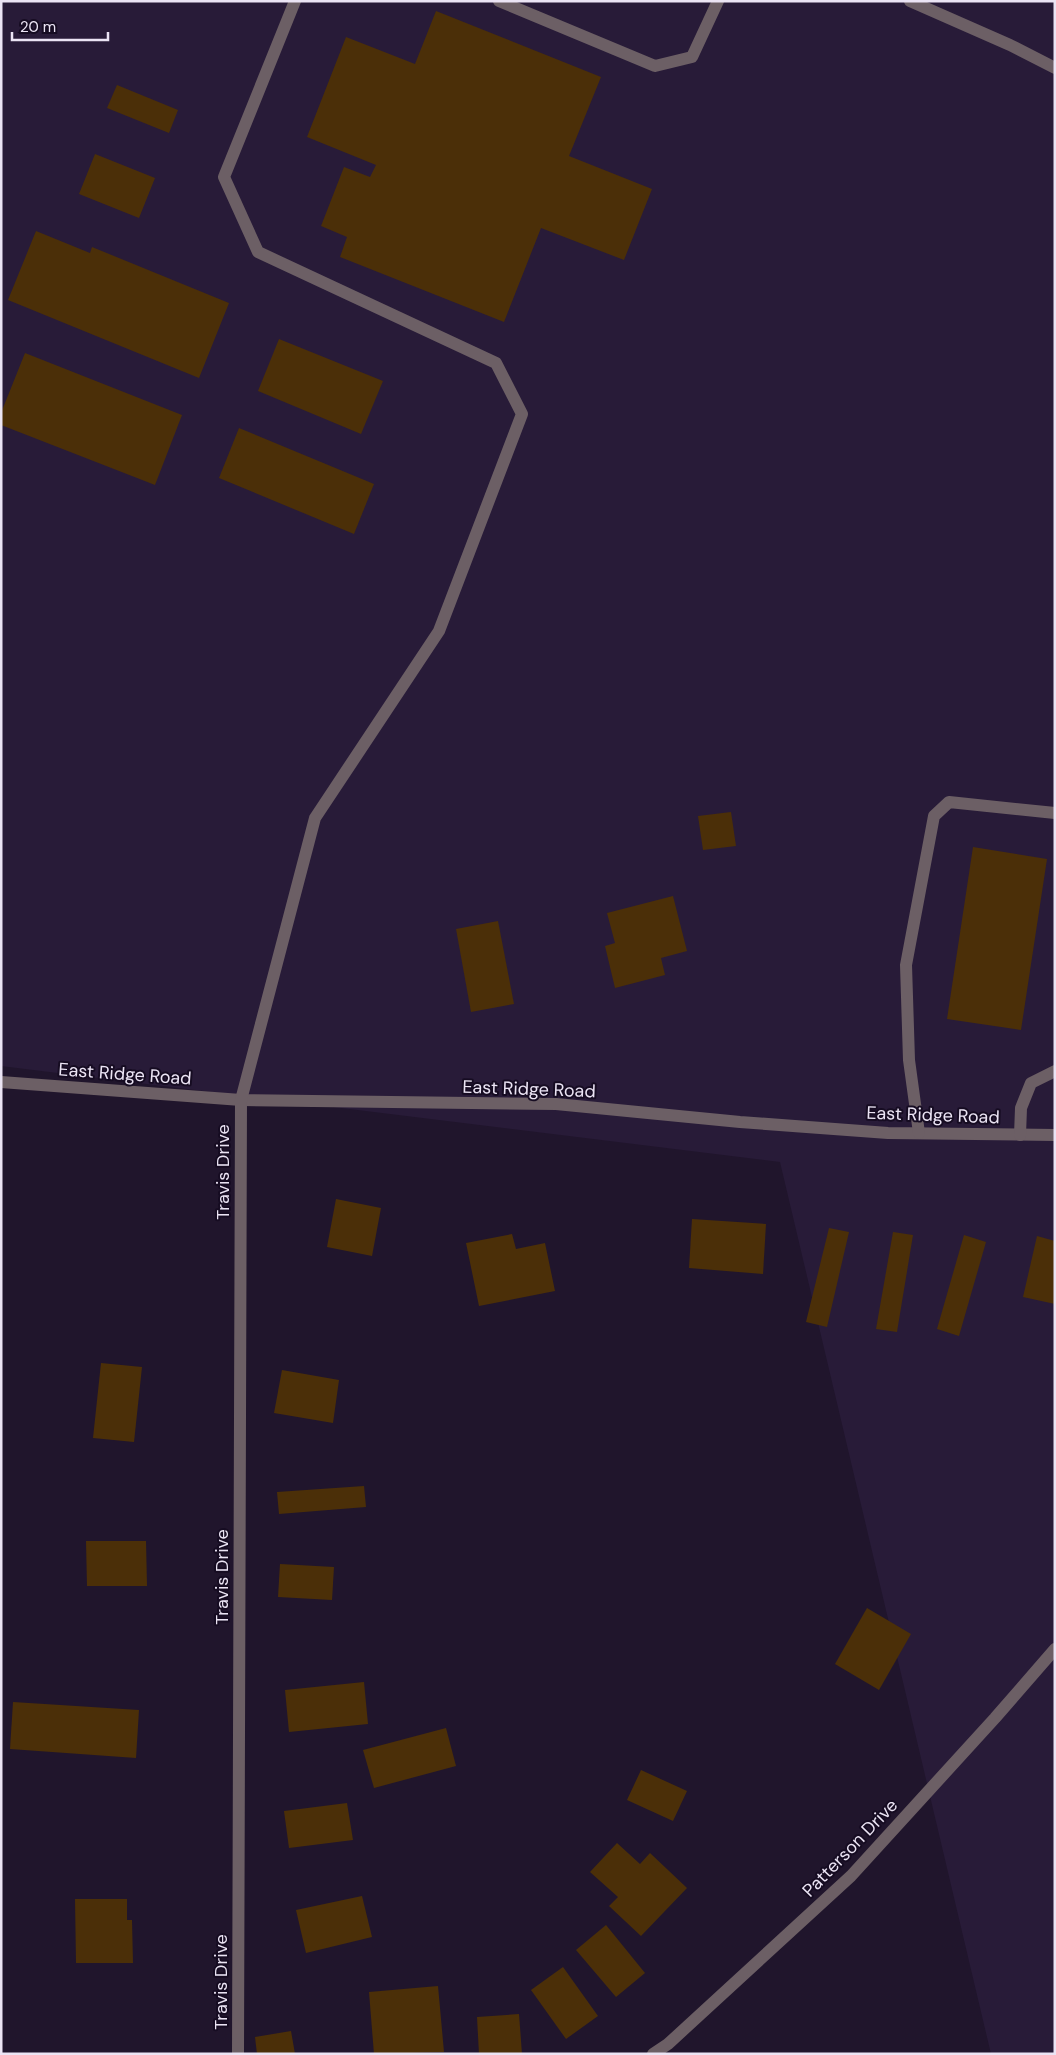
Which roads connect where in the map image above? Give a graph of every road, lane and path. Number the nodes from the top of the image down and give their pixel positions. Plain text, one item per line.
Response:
1 (295, 1) edge
2 (499, 1) edge
3 (718, 1) edge
4 (910, 1) edge
5 (1055, 68) edge
6 (1055, 813) edge
7 (1055, 1070) edge
8 (1, 1082) edge
9 (240, 1100) junction
10 (919, 1133) junction
11 (1020, 1135) junction
12 (1055, 1135) edge
13 (1055, 1649) edge
14 (238, 2054) edge
15 (653, 2054) edge

1 - 9 street, Travis Drive
2 - 3 street
4 - 5 street
6 - 10 street
7 - 11 street
8 - 9 street, East Ridge Road
9 - 10 street, East Ridge Road
9 - 14 street, Travis Drive
10 - 11 street, East Ridge Road
11 - 12 street, East Ridge Road
13 - 15 street, Patterson Drive

